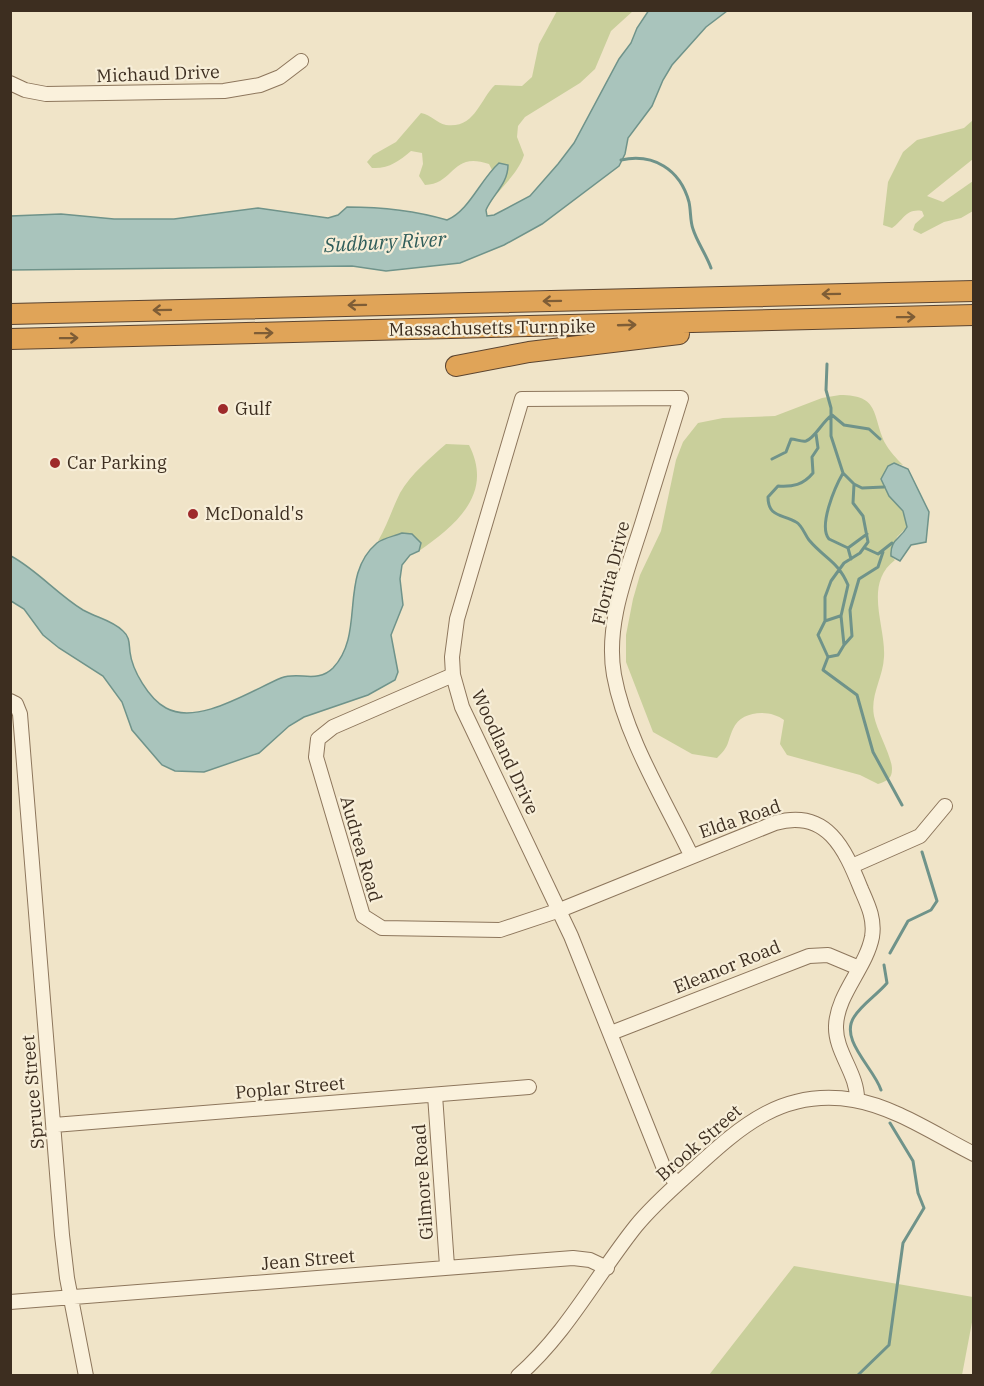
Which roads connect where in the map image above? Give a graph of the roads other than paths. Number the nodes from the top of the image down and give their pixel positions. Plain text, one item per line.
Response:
1 (301, 61) dead end
2 (10, 82) edge
3 (974, 291) edge
4 (10, 314) edge
5 (974, 315) edge
6 (863, 318) junction
7 (10, 339) edge
8 (456, 366) dead end
9 (681, 398) joint
10 (453, 675) junction
11 (11, 701) edge
12 (945, 806) dead end
13 (691, 855) junction
14 (852, 866) junction
15 (560, 910) junction
16 (859, 968) junction
17 (611, 1033) junction
18 (529, 1087) dead end
19 (435, 1095) junction
20 (856, 1100) junction
21 (54, 1125) junction
22 (974, 1154) edge
23 (677, 1184) junction
24 (447, 1266) junction
25 (607, 1268) junction
26 (70, 1298) junction
27 (10, 1302) edge
28 (86, 1376) edge
29 (518, 1376) edge

1 - 2 street, Michaud Drive
3 -> 4 highway, Massachusetts Turnpike
6 -> 5 highway, Massachusetts Turnpike
7 -> 6 highway, Massachusetts Turnpike
6 - 8 highway
9 - 10 street, Woodland Drive
9 - 13 street, Florita Drive
10 - 15 street, Woodland Drive
10 - 15 street, Audrea Road
11 - 21 street, Spruce Street
12 - 14 street
13 - 14 street, Elda Road
13 - 15 street, Elda Road
14 - 16 street, Elda Road
15 - 17 street, Woodland Drive
16 - 17 street, Eleanor Road
16 - 20 street, Elda Road
17 - 23 street, Woodland Drive
18 - 19 street, Poplar Street
19 - 21 street, Poplar Street
19 - 24 street, Gilmore Road
20 - 22 street, Brook Street
20 - 23 street, Brook Street
21 - 26 street, Spruce Street
23 - 25 street, Brook Street
24 - 25 street, Jean Street
24 - 26 street, Jean Street
25 - 29 street, Brook Street
26 - 27 street, Jean Street
26 - 28 street, Spruce Street

